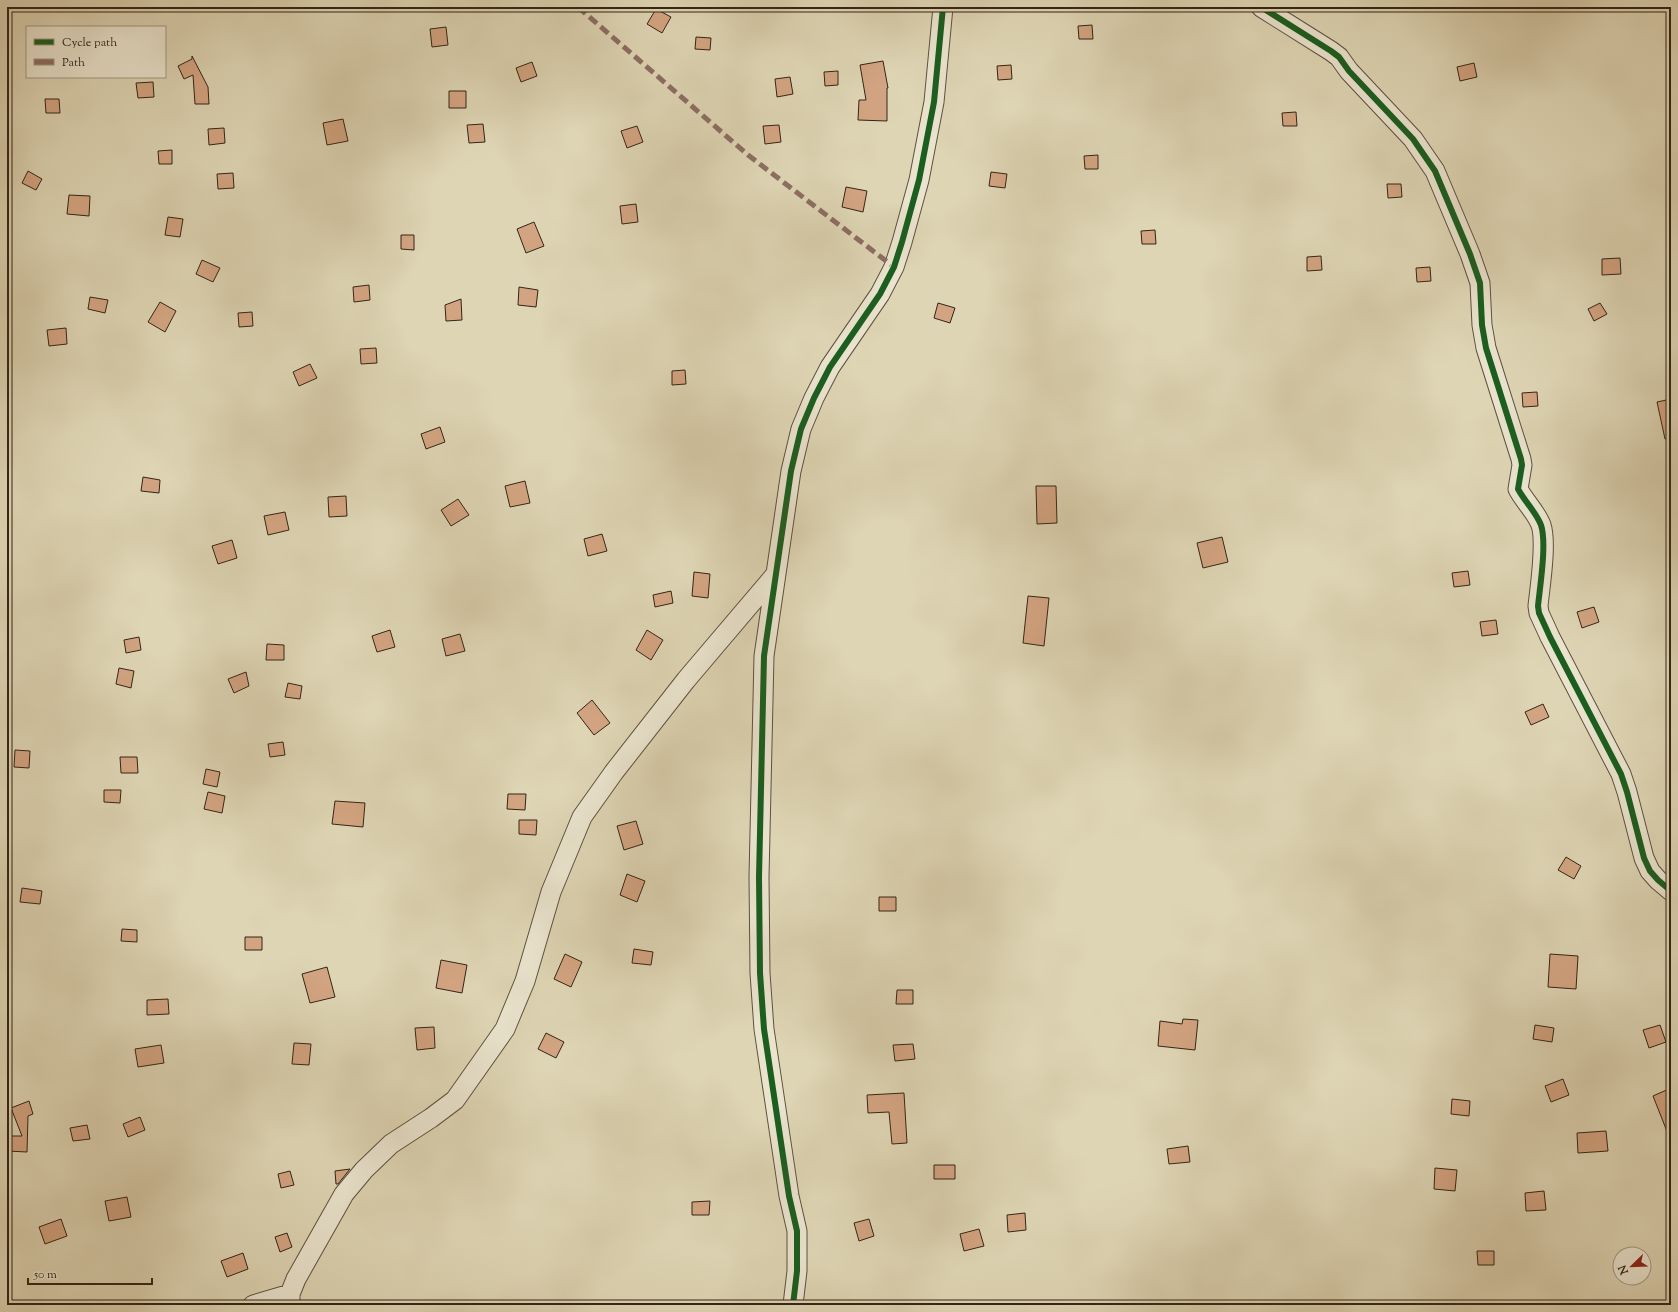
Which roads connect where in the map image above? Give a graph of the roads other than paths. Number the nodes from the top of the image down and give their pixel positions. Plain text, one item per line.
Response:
1 (943, 7) edge
2 (1262, 7) edge
3 (776, 574) junction
4 (1671, 891) edge
5 (290, 1299) edge
6 (253, 1305) edge
7 (793, 1305) edge

1 - 3 street
2 - 4 street
3 - 5 street
3 - 7 street
5 - 6 street

